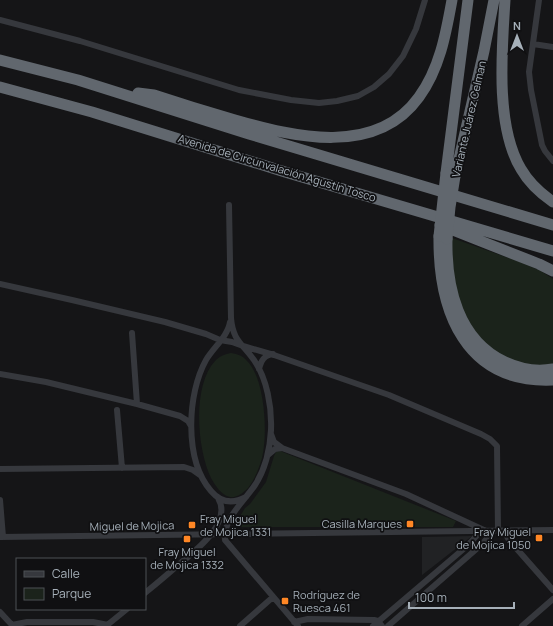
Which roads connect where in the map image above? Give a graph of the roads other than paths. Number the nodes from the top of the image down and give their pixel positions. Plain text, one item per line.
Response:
1 (425, 0) edge
2 (452, 0) edge
3 (468, 0) edge
4 (494, 0) edge
5 (505, 0) edge
6 (539, 0) edge
7 (0, 20) edge
8 (533, 44) junction
9 (553, 47) edge
10 (0, 60) edge
11 (0, 87) edge
12 (103, 88) junction
13 (553, 161) edge
14 (451, 174) junction
15 (553, 202) edge
16 (229, 205) dead end
17 (406, 207) junction
18 (553, 225) edge
19 (443, 238) junction
20 (553, 251) edge
21 (553, 271) edge
22 (0, 284) edge
23 (231, 318) junction
24 (132, 333) dead end
25 (206, 334) junction
26 (220, 340) junction
27 (243, 346) junction
28 (212, 352) junction
29 (274, 354) junction
30 (259, 369) junction
31 (553, 369) edge
32 (0, 374) edge
33 (553, 380) edge
34 (137, 404) junction
35 (192, 406) junction
36 (117, 410) dead end
37 (180, 416) junction
38 (191, 427) junction
39 (270, 432) junction
40 (282, 448) junction
41 (194, 452) junction
42 (267, 457) junction
43 (184, 467) junction
44 (122, 468) junction
45 (0, 470) edge
46 (202, 476) junction
47 (247, 496) junction
48 (218, 498) junction
49 (0, 500) edge
50 (553, 530) edge
51 (484, 531) junction
52 (498, 531) junction
53 (225, 534) junction
54 (211, 535) junction
55 (2, 537) edge
56 (553, 590) edge
57 (146, 592) edge
58 (273, 597) junction
59 (553, 599) edge
60 (125, 610) edge
61 (0, 612) edge
62 (296, 624) edge
63 (378, 624) edge
64 (107, 625) edge
65 (12, 626) edge
66 (240, 626) edge
67 (388, 626) edge
68 (522, 626) edge

1 - 7 street
2 - 12 highway
3 - 14 highway, Variante Juárez Celman
4 - 14 highway, Variante Juárez Celman
5 - 15 highway
6 - 8 street
8 - 9 street
8 - 13 street
10 - 12 highway
11 - 17 highway, Avenida de Circunvalación Agustín Tosco
12 - 18 highway
14 - 19 highway, Variante Juárez Celman, bridge
16 - 23 street
17 - 20 highway, Avenida de Circunvalación Agustín Tosco
17 - 21 highway
19 - 31 highway
19 - 33 highway
22 - 25 street
23 - 26 street
23 - 27 street
24 - 34 street
25 - 26 street
25 - 28 street
26 - 27 street
26 - 28 street
27 - 29 street
27 - 30 street
28 - 35 street
29 - 30 street
29 - 52 street
30 - 39 street
32 - 34 street
34 - 37 street
35 - 37 street
35 - 38 street
36 - 44 street
37 - 38 street
38 - 41 street
39 - 40 street
39 - 42 street
40 - 42 street
40 - 51 street
41 - 43 street
41 - 46 street
42 - 47 street
43 - 44 street
43 - 46 street
44 - 45 street
46 - 48 street
47 - 48 street
47 - 53 street
48 - 54 street
49 - 55 street
50 - 52 street, Miguel de Mojica
51 - 52 street, Miguel de Mojica
51 - 53 street, Miguel de Mojica
51 - 63 street
52 - 56 street
52 - 67 street
53 - 54 street, Miguel de Mojica
53 - 58 street
54 - 55 street, Miguel de Mojica
54 - 57 street
58 - 62 street
58 - 66 street
59 - 68 street
60 - 64 street
61 - 65 street
62 - 63 street
64 - 65 street

